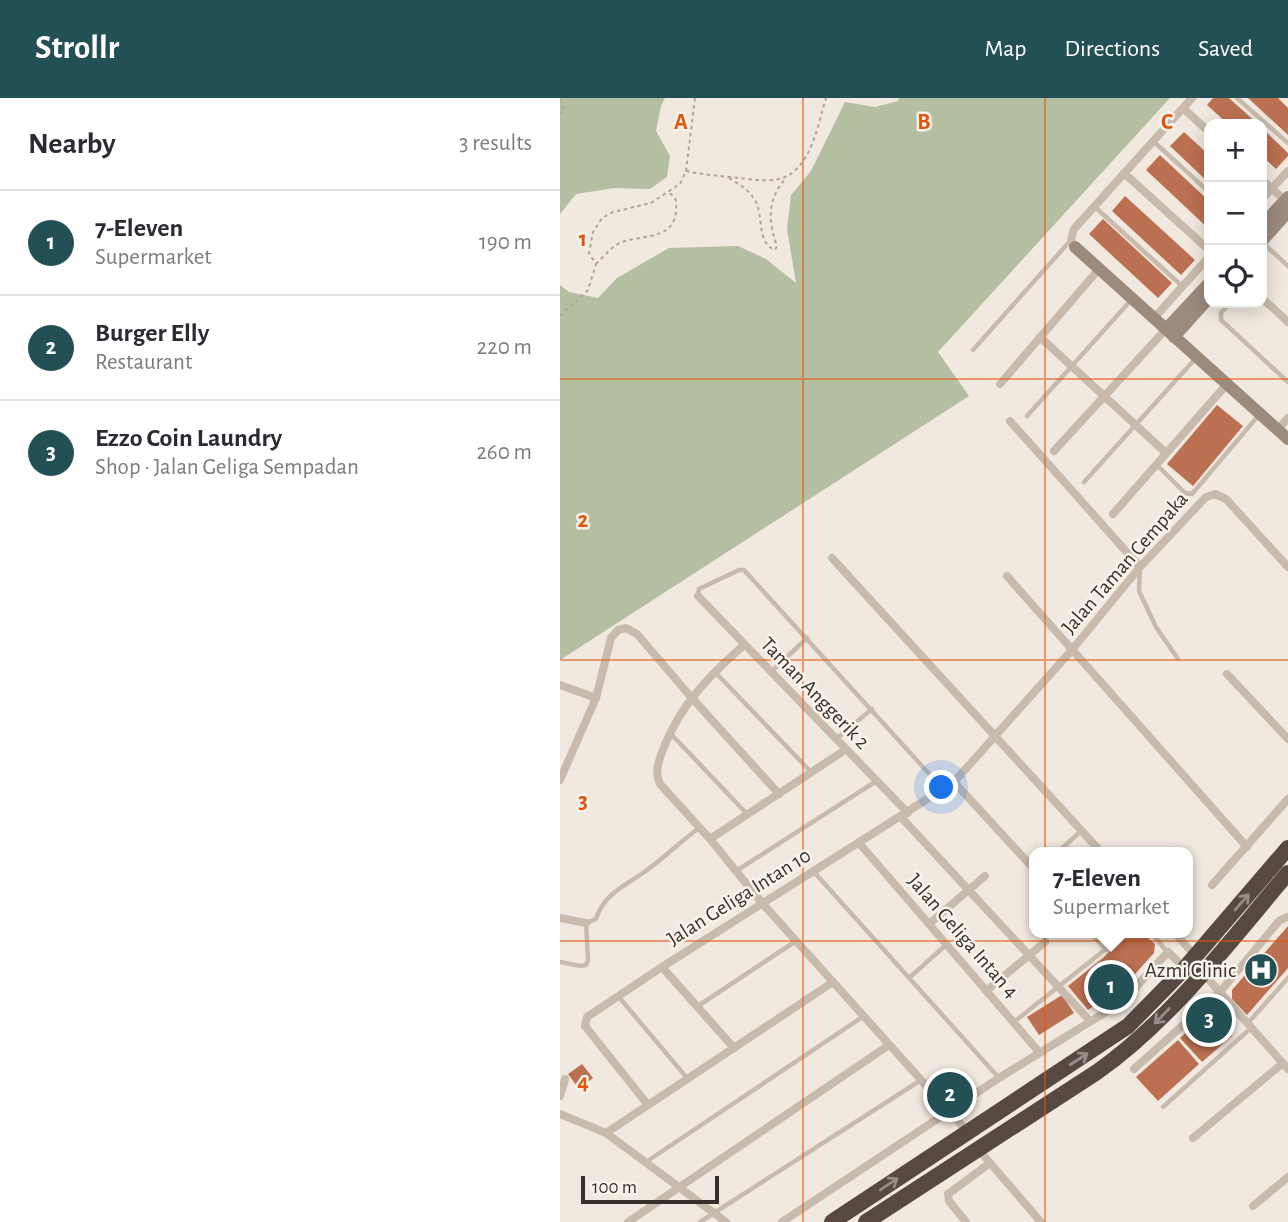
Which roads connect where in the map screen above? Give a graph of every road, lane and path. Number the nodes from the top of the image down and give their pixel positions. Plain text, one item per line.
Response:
1 (695, 98) edge
2 (825, 98) edge
3 (1192, 98) edge
4 (1237, 98) edge
5 (560, 99) edge
6 (1183, 108) junction
7 (560, 115) edge
8 (1204, 127) edge
9 (1153, 140) junction
10 (1288, 143) edge
11 (686, 170) junction
12 (1288, 170) edge
13 (1124, 173) junction
14 (728, 177) junction
15 (787, 177) junction
16 (1264, 182) edge
17 (1204, 187) edge
18 (1272, 189) junction
19 (669, 193) junction
20 (1267, 194) edge
21 (1287, 203) edge
22 (1094, 206) junction
23 (1267, 221) edge
24 (1267, 234) edge
25 (1073, 244) junction
26 (1204, 245) edge
27 (1265, 245) edge
28 (1204, 263) edge
29 (596, 264) junction
30 (1288, 266) edge
31 (1099, 269) junction
32 (1183, 286) junction
33 (1204, 289) edge
34 (1132, 299) junction
35 (1204, 302) edge
36 (1267, 303) edge
37 (1226, 308) edge
38 (560, 316) edge
39 (1154, 318) junction
40 (1288, 322) edge
41 (1170, 333) junction
42 (1040, 337) junction
43 (973, 350) dead end
44 (1197, 357) junction
45 (1072, 367) junction
46 (1288, 382) edge
47 (1000, 384) dead end
48 (1227, 384) junction
49 (1104, 397) junction
50 (1260, 414) junction
51 (1027, 416) dead end
52 (1288, 418) edge
53 (1010, 421) dead end
54 (1136, 425) junction
55 (1277, 430) junction
56 (1288, 439) edge
57 (1054, 450) dead end
58 (1166, 453) junction
59 (1156, 465) junction
60 (1084, 482) dead end
61 (1113, 514) dead end
62 (832, 558) dead end
63 (1140, 566) junction
64 (1288, 567) edge
65 (1007, 576) dead end
66 (698, 596) joint
67 (807, 638) junction
68 (744, 645) junction
69 (1071, 651) junction
70 (1178, 659) dead end
71 (714, 672) junction
72 (770, 672) junction
73 (1227, 674) dead end
74 (560, 685) edge
75 (691, 697) junction
76 (596, 698) junction
77 (872, 709) junction
78 (670, 733) junction
79 (995, 737) junction
80 (1288, 739) edge
81 (835, 740) junction
82 (845, 750) junction
83 (811, 772) junction
84 (560, 780) edge
85 (876, 782) junction
86 (954, 782) junction
87 (944, 790) junction
88 (779, 794) junction
89 (1288, 800) edge
90 (748, 815) junction
91 (904, 815) junction
92 (699, 828) junction
93 (1081, 831) junction
94 (710, 839) junction
95 (860, 844) junction
96 (1063, 847) edge
97 (1096, 847) edge
98 (1247, 847) junction
99 (1288, 848) edge
100 (1029, 864) edge
101 (736, 871) junction
102 (813, 871) junction
103 (1288, 873) edge
104 (985, 876) dead end
105 (1212, 885) dead end
106 (969, 890) junction
107 (762, 903) junction
108 (1288, 917) edge
109 (560, 918) edge
110 (586, 923) junction
111 (929, 924) junction
112 (1098, 938) edge
113 (1116, 938) edge
114 (1156, 938) edge
115 (1178, 938) edge
116 (796, 941) junction
117 (1045, 942) dead end
118 (947, 944) junction
119 (1107, 948) junction
120 (1168, 952) junction
121 (1030, 955) junction
122 (560, 962) edge
123 (1190, 962) junction
124 (662, 967) junction
125 (1203, 973) junction
126 (909, 978) junction
127 (1288, 978) edge
128 (833, 982) junction
129 (1060, 986) junction
130 (986, 991) junction
131 (1220, 992) junction
132 (617, 996) junction
133 (697, 1006) junction
134 (864, 1016) junction
135 (1090, 1021) junction
136 (1014, 1022) junction
137 (1250, 1026) junction
138 (890, 1045) junction
139 (734, 1048) junction
140 (1039, 1052) junction
141 (1285, 1066) edge
142 (1134, 1069) dead end
143 (999, 1078) junction
144 (565, 1079) dead end
145 (688, 1079) junction
146 (921, 1080) junction
147 (560, 1096) edge
148 (648, 1105) junction
149 (1163, 1107) dead end
150 (949, 1111) junction
151 (560, 1114) edge
152 (967, 1131) junction
153 (606, 1133) junction
154 (1193, 1138) dead end
155 (978, 1149) junction
156 (645, 1162) junction
157 (990, 1163) junction
158 (1288, 1177) edge
159 (680, 1188) junction
160 (1253, 1206) dead end
161 (713, 1213) junction
162 (628, 1222) edge
163 (699, 1222) edge
164 (726, 1222) edge
165 (782, 1222) edge
166 (832, 1222) edge
167 (866, 1222) edge
168 (965, 1222) edge
169 (1041, 1222) edge

1 - 11 path
2 - 15 path
3 - 6 street
4 - 10 lane
5 - 7 path
6 - 8 street
6 - 9 street
9 - 13 street
9 - 17 lane
11 - 14 path
11 - 19 path
12 - 18 street
13 - 22 street
13 - 26 street
14 - 15 path
14 - 15 path
16 - 18 street
18 - 20 street
18 - 21 street
19 - 29 path
19 - 29 path
21 - 23 street
21 - 24 street
22 - 25 street
22 - 32 lane
25 - 31 street
25 - 43 lane
27 - 30 lane
28 - 32 street
29 - 38 path
31 - 34 street
31 - 42 street
32 - 39 street
33 - 41 street
34 - 39 street
34 - 45 lane
35 - 41 street
36 - 40 street
37 - 46 lane
39 - 41 street
41 - 44 street
41 - 49 street
42 - 45 street
42 - 47 street
44 - 48 street
44 - 54 lane
45 - 49 street
45 - 51 lane
48 - 50 street
48 - 58 street
49 - 54 street
49 - 57 street
50 - 55 street
50 - 59 lane
52 - 55 street
53 - 63 street
54 - 58 street
54 - 60 lane
55 - 56 street
58 - 59 street
59 - 61 street
62 - 79 street
63 - 64 street, Jalan Taman Cempaka
63 - 69 street, Jalan Taman Cempaka
63 - 70 lane
65 - 69 street
66 - 67 lane
66 - 68 street, Taman Anggerik 2
67 - 72 lane
67 - 77 lane
68 - 71 street
68 - 72 street, Taman Anggerik 2
69 - 79 street, Jalan Taman Cempaka
69 - 98 street
71 - 75 street
71 - 83 lane
72 - 81 street, Taman Anggerik 2
73 - 80 street
74 - 76 street
75 - 76 street
75 - 78 street
75 - 88 street
76 - 84 street
77 - 81 lane
77 - 87 lane
78 - 90 lane
78 - 92 street
79 - 86 street, Jalan Geliga Intan 10
79 - 93 street
81 - 82 street, Taman Anggerik 2
82 - 83 street
82 - 85 street, Taman Anggerik 2
83 - 88 street
85 - 91 street, Taman Anggerik 2
85 - 101 lane
86 - 87 street, Jalan Geliga Intan 10
86 - 100 street
87 - 91 street, Jalan Geliga Intan 10
88 - 90 street
89 - 98 street
90 - 94 street
91 - 95 street, Jalan Geliga Intan 10
91 - 106 street, Taman Anggerik 2
92 - 94 street
92 - 110 lane
93 - 96 lane
93 - 97 street
94 - 101 street
95 - 102 street, Jalan Geliga Intan 10
95 - 111 street, Jalan Geliga Intan 4
98 - 105 street
123 -> 99 highway
101 - 107 street
102 - 107 street, Jalan Geliga Intan 10
102 - 126 lane
103 - 125 highway
104 - 106 street
106 - 111 street
106 - 121 street, Taman Anggerik 2
107 - 116 street
107 - 124 street, Jalan Geliga Intan 10
108 - 131 street
109 - 110 street
110 - 122 lane
111 - 118 street, Jalan Geliga Intan 4
112 - 119 street
113 - 119 lane
114 - 120 lane
115 - 123 street
116 - 128 street
116 - 133 lane
117 - 121 street
118 - 126 lane
118 - 130 street, Jalan Geliga Intan 4
119 - 129 lane
120 - 123 street
120 - 135 street
121 - 129 street, Taman Anggerik 2
121 - 130 street
152 -> 123 highway
124 - 132 street, Jalan Geliga Intan 10
124 - 133 street
125 - 131 street
125 -> 155 highway
126 - 143 lane
127 - 137 lane
128 - 134 street
128 - 139 street
129 - 135 street, Taman Anggerik 2
129 - 136 lane
130 - 136 street, Jalan Geliga Intan 4
131 - 137 street
131 - 142 street
132 - 145 lane
132 - 148 street, Jalan Geliga Intan 10
133 - 139 street
134 - 138 street
134 - 156 lane
135 - 140 street
136 - 140 street, Jalan Geliga Intan 4
137 - 141 street
137 - 149 lane
138 - 146 street
138 - 159 street
139 - 145 street
140 - 143 street
141 - 154 street
143 - 150 street
144 - 147 street
145 - 148 street
146 - 150 street
146 - 161 lane
148 - 153 street
150 - 152 street
150 - 165 street
151 - 153 street
166 -> 152 highway
153 - 156 street
155 - 157 street
155 - 167 highway
156 - 159 street
157 - 168 street
157 - 169 street
158 - 160 street
159 - 161 street
159 - 162 street
161 - 163 lane
161 - 164 street

